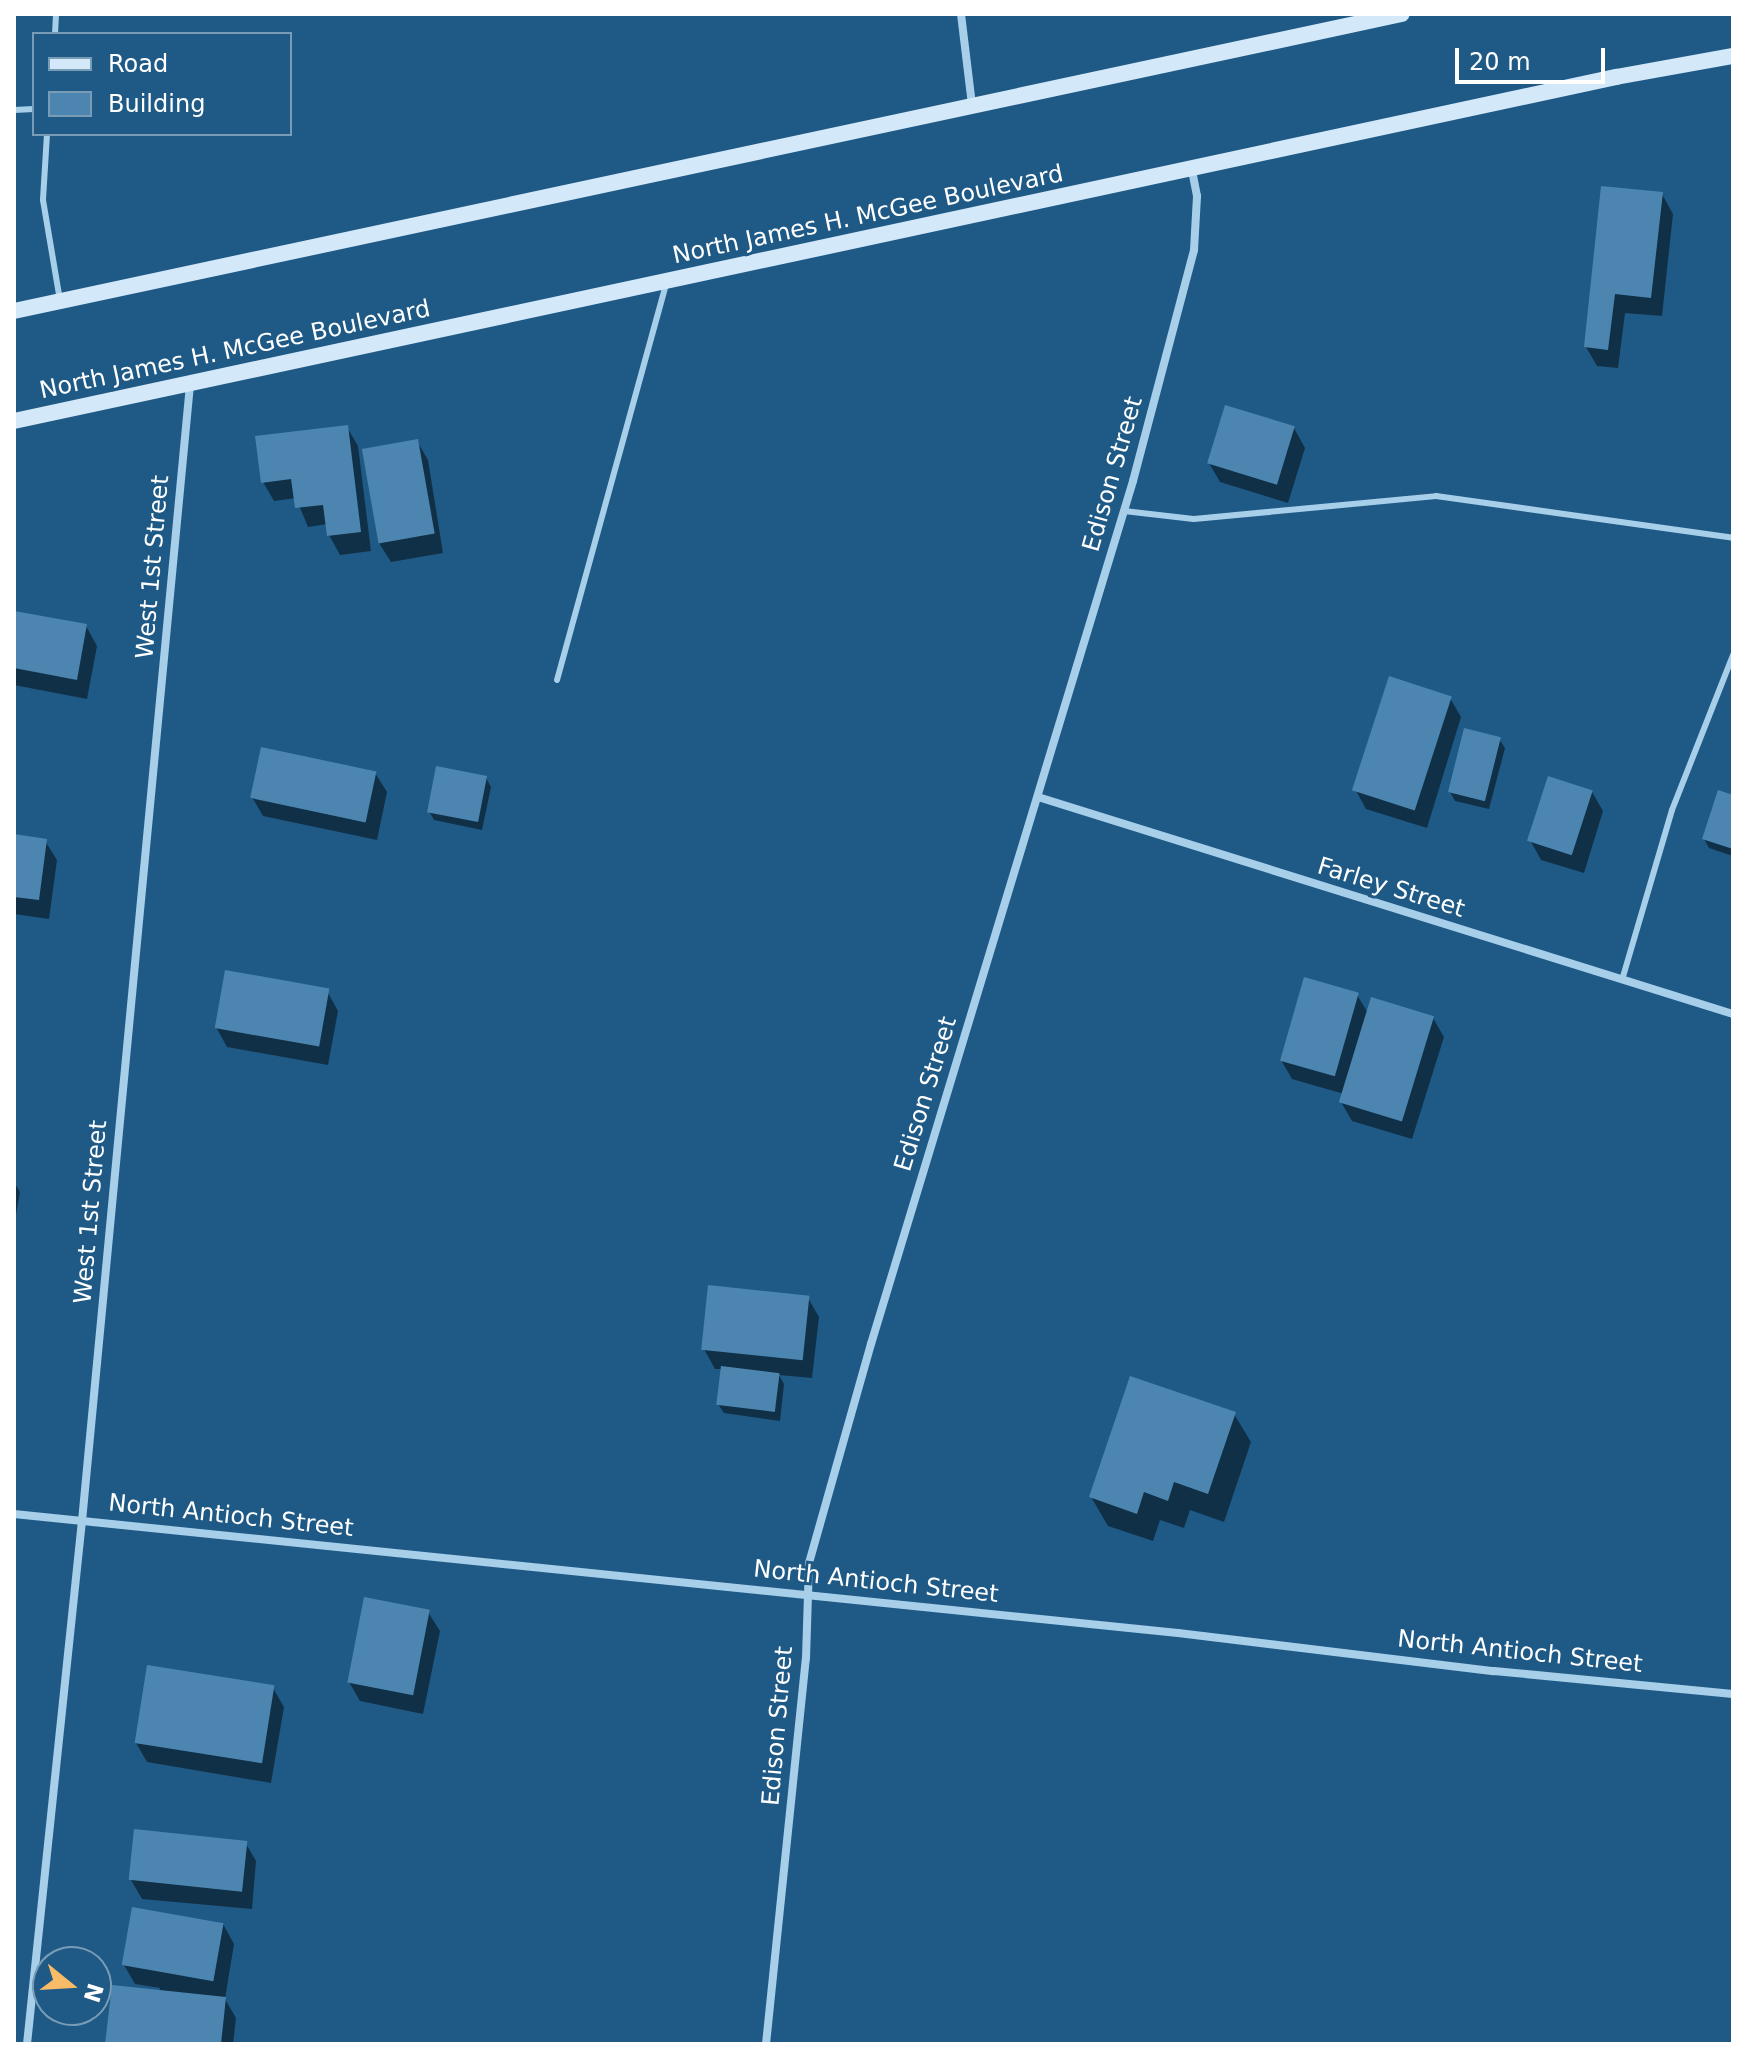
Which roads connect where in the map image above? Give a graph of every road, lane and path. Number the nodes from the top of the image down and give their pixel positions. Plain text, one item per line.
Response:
1 (961, 14) edge
2 (1402, 14) edge
3 (1733, 56) edge
4 (972, 105) junction
5 (47, 136) edge
6 (1192, 170) junction
7 (667, 282) junction
8 (60, 301) junction
9 (14, 311) edge
10 (190, 384) junction
11 (14, 421) edge
12 (1124, 511) junction
13 (1733, 538) edge
14 (1733, 655) edge
15 (557, 680) dead end
16 (1038, 797) junction
17 (1622, 980) junction
18 (1733, 1014) edge
19 (14, 1514) edge
20 (82, 1521) junction
21 (807, 1596) junction
22 (1733, 1694) edge
23 (27, 2044) edge
24 (766, 2044) edge

1 - 4 street
2 - 4 main road
3 - 6 main road, North James H. McGee Boulevard
4 - 8 main road
5 - 8 lane
6 - 7 main road, North James H. McGee Boulevard
6 - 12 street, Edison Street
7 - 10 main road, North James H. McGee Boulevard
7 - 15 lane
8 - 9 main road
10 - 11 main road, North James H. McGee Boulevard
10 - 20 street, West 1st Street
12 - 13 lane
12 - 16 street, Edison Street
14 - 17 lane
16 - 17 street, Farley Street
16 - 21 street, Edison Street
17 - 18 street, Farley Street
19 - 20 street, North Antioch Street
20 - 21 street, North Antioch Street
20 - 23 street, West 1st Street
21 - 22 street, North Antioch Street
21 - 24 street, Edison Street

